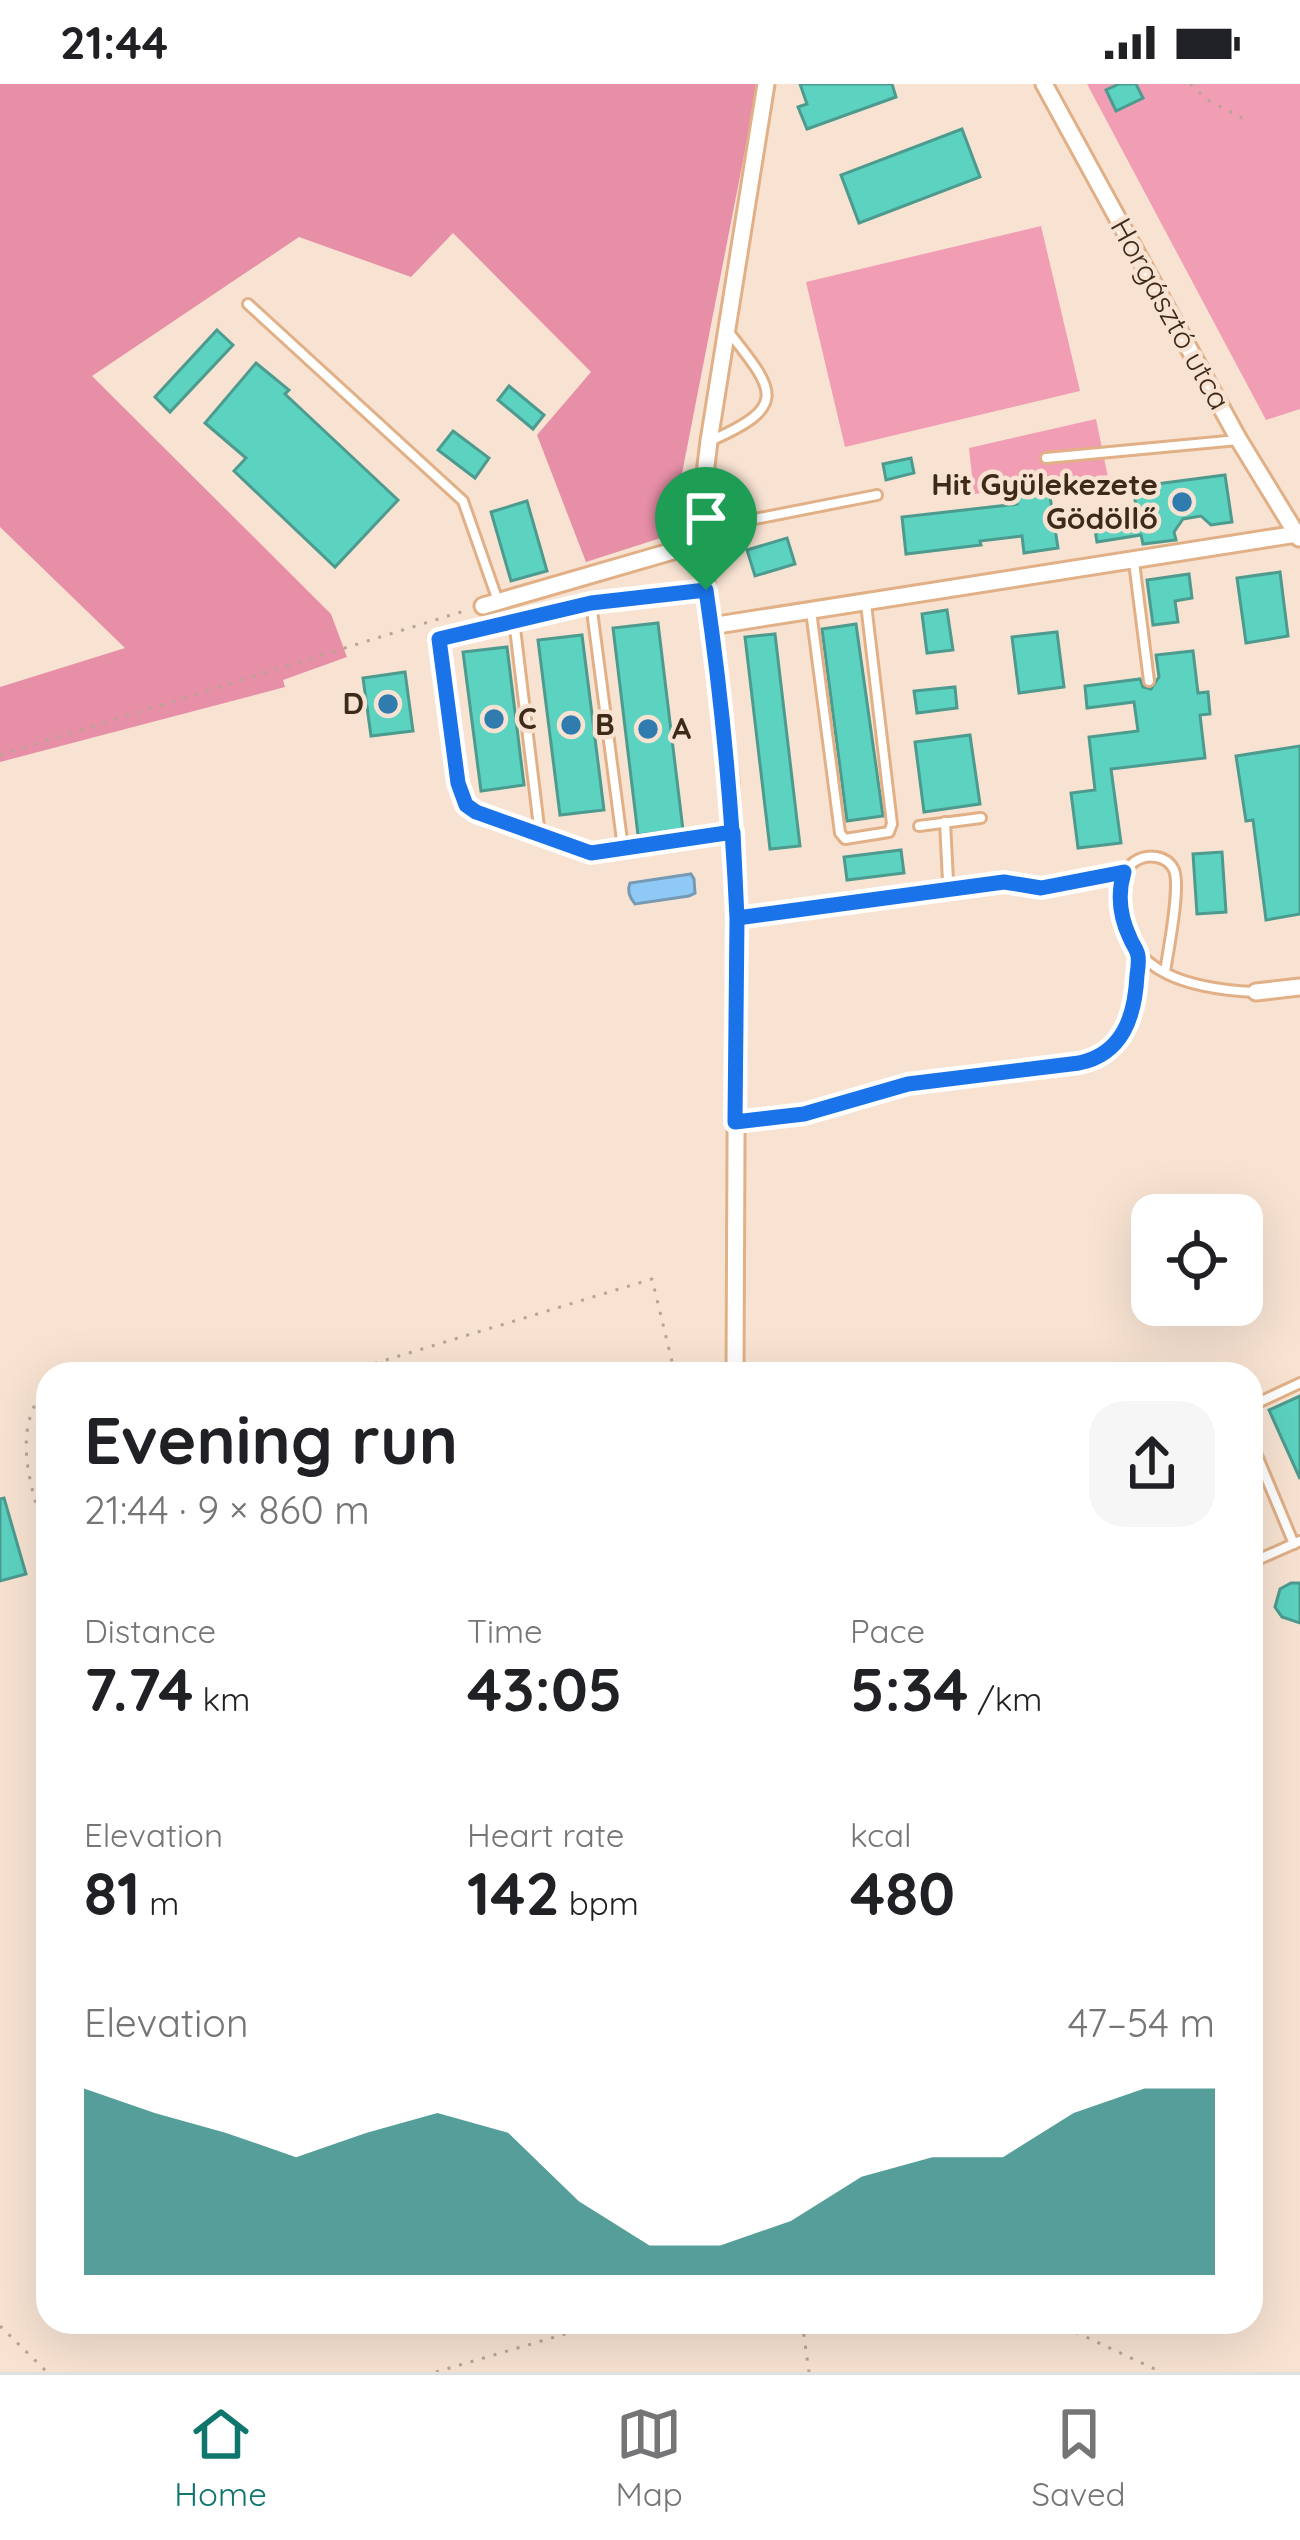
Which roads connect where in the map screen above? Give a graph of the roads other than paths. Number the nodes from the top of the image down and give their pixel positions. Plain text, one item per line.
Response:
1 (766, 84) edge
2 (1044, 84) edge
3 (248, 304) dead end
4 (726, 329) junction
5 (1240, 440) junction
6 (709, 441) junction
7 (1046, 458) dead end
8 (877, 495) dead end
9 (699, 524) junction
10 (1298, 538) edge
11 (1134, 561) junction
12 (706, 590) junction
13 (866, 602) junction
14 (591, 603) junction
15 (490, 604) joint
16 (811, 611) junction
17 (514, 620) junction
18 (711, 626) junction
19 (1149, 681) dead end
20 (981, 818) dead end
21 (944, 822) junction
22 (919, 826) dead end
23 (733, 832) junction
24 (539, 835) junction
25 (623, 848) junction
26 (737, 918) junction
27 (1165, 972) junction
28 (1300, 987) edge
29 (1256, 992) joint
30 (735, 1362) edge
31 (1300, 1383) edge
32 (1263, 1400) edge
33 (1263, 1468) edge
34 (1297, 1543) edge
35 (1263, 1558) edge

1 - 4 street
2 - 5 street, Horgásztó utca
3 - 15 lane
4 - 6 street
4 - 6 lane
5 - 7 lane
5 - 10 street, Horgásztó utca
6 - 9 street
8 - 9 lane
9 - 12 street
9 - 15 street
10 - 11 street
11 - 13 street
11 - 19 lane
12 - 14 lane
12 - 18 street
13 - 16 street
13 - 16 lane
14 - 17 lane
14 - 25 lane
16 - 18 street
17 - 24 lane
17 - 24 lane
18 - 23 street
20 - 21 lane
21 - 22 lane
21 - 26 lane
23 - 25 lane
23 - 26 street
24 - 25 lane
26 - 30 street
27 - 27 lane
27 - 29 lane
28 - 29 street
31 - 32 lane
33 - 34 lane
34 - 35 lane

